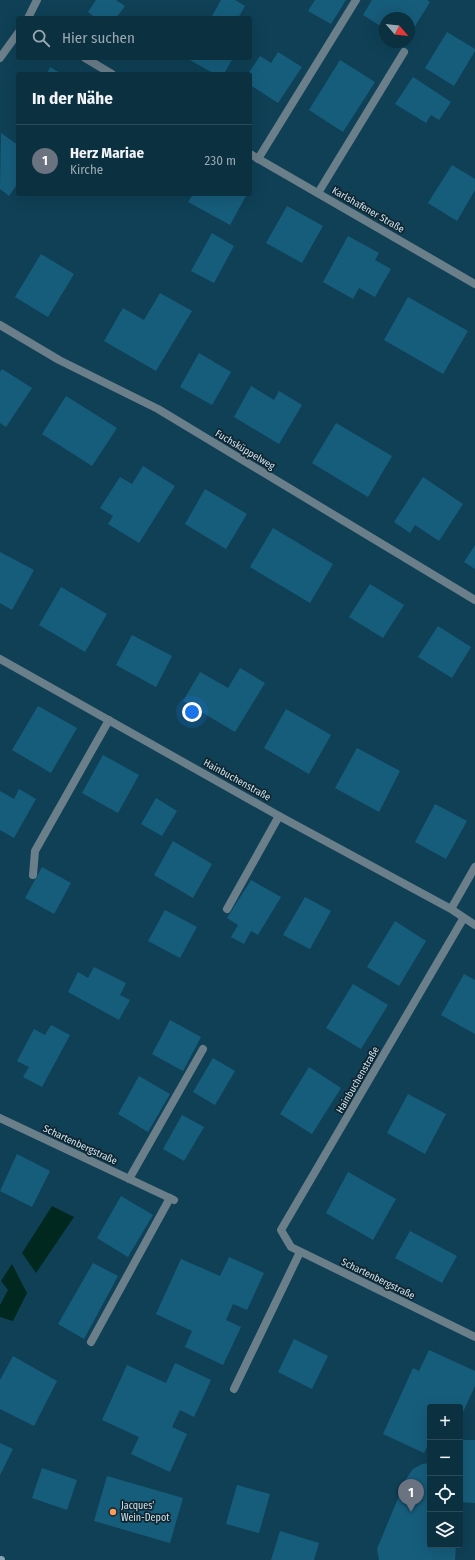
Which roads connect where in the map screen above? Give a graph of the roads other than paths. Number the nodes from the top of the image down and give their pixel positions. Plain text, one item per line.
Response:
1 (37, 0) edge
2 (356, 0) edge
3 (29, 16) edge
4 (16, 36) edge
5 (404, 52) dead end
6 (0, 58) edge
7 (88, 60) edge
8 (109, 72) edge
9 (252, 155) edge
10 (258, 158) junction
11 (318, 193) junction
12 (475, 284) edge
13 (0, 325) edge
14 (475, 600) edge
15 (0, 660) edge
16 (109, 720) junction
17 (279, 816) junction
18 (475, 867) edge
19 (33, 875) dead end
20 (227, 909) dead end
21 (451, 909) junction
22 (463, 919) junction
23 (475, 925) edge
24 (203, 1049) dead end
25 (0, 1118) edge
26 (129, 1179) junction
27 (281, 1230) joint
28 (300, 1252) junction
29 (475, 1337) edge
30 (91, 1342) dead end
31 (234, 1390) dead end

1 - 3 street
2 - 10 street
4 - 6 street
5 - 11 street
7 - 8 street
9 - 10 street, Karlshafener Straße
10 - 11 street, Karlshafener Straße
11 - 12 street, Karlshafener Straße
13 - 14 street, Fuchsküppelweg
15 - 16 street, Hainbuchenstraße
16 - 17 street, Hainbuchenstraße
16 - 19 street
17 - 20 street
17 - 21 street, Hainbuchenstraße
18 - 21 street
21 - 22 street, Hainbuchenstraße
22 - 23 street, Hainbuchenstraße
22 - 27 street, Hainbuchenstraße
24 - 26 street
25 - 26 street, Schartenbergstraße
26 - 30 street, Schartenbergstraße
27 - 28 street, Schartenbergstraße
28 - 29 street, Schartenbergstraße
28 - 31 street

